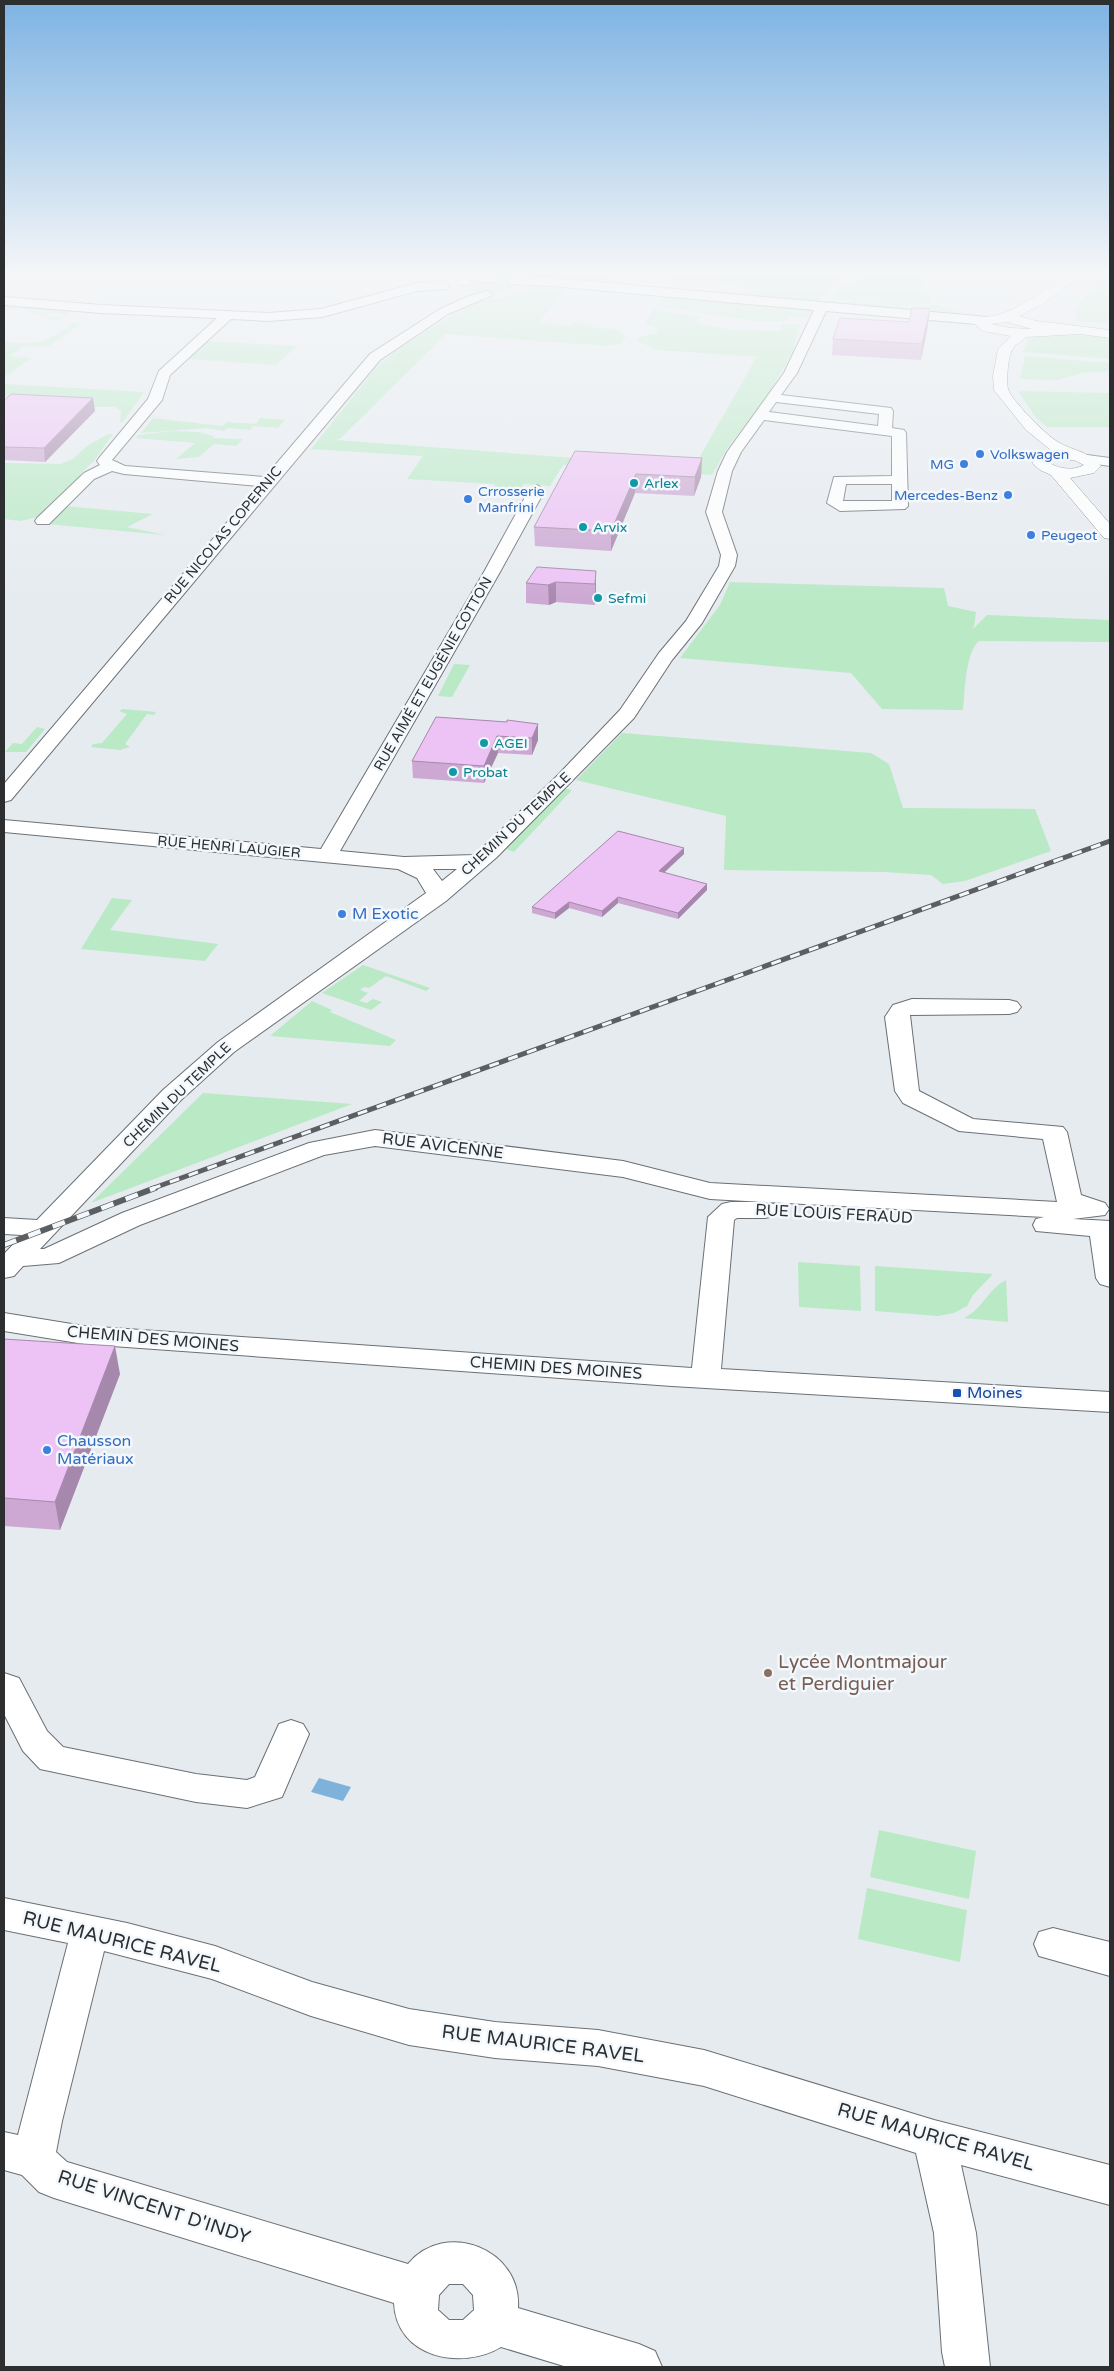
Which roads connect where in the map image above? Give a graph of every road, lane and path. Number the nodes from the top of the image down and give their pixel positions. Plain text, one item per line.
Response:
1 (161, 384) edge
2 (353, 384) edge
3 (782, 384) edge
4 (1001, 384) edge
5 (773, 398) junction
6 (759, 415) junction
7 (884, 430) junction
8 (1040, 436) junction
9 (1049, 456) junction
10 (1110, 462) edge
11 (1083, 464) junction
12 (111, 466) junction
13 (1110, 466) edge
14 (1056, 471) junction
15 (900, 480) dead end
16 (270, 482) junction
17 (537, 490) dead end
18 (1082, 500) junction
19 (42, 521) dead end
20 (1110, 534) edge
21 (4, 796) edge
22 (4, 826) edge
23 (327, 856) junction
24 (480, 861) junction
25 (401, 863) junction
26 (438, 896) junction
27 (1009, 1007) dead end
28 (1103, 1219) edge
29 (4, 1226) edge
30 (43, 1229) junction
31 (9, 1264) edge
32 (1110, 1278) edge
33 (4, 1322) edge
34 (706, 1378) junction
35 (1110, 1402) edge
36 (4, 1686) edge
37 (291, 1734) dead end
38 (4, 1914) edge
39 (90, 1932) junction
40 (1052, 1944) dead end
41 (1110, 1959) edge
42 (934, 2139) junction
43 (19, 2155) edge
44 (1110, 2185) edge
45 (418, 2289) junction
46 (492, 2322) junction
47 (962, 2362) edge
48 (639, 2367) edge

1 - 12 street
2 - 16 street, RUE NICOLAS COPERNIC
3 - 5 street, CHEMIN DU TEMPLE
4 - 8 main road
5 - 6 street, CHEMIN DU TEMPLE
5 - 7 street
6 - 7 street
6 - 24 street, CHEMIN DU TEMPLE
7 - 15 street
8 - 9 main road
8 - 11 main road
9 - 11 main road
9 - 14 main road
10 - 11 street
11 - 13 street
11 - 14 main road
11 - 18 main road
12 - 16 street
12 - 19 street
14 - 18 main road
16 - 21 street, RUE NICOLAS COPERNIC
17 - 23 street, RUE AIMÉ ET EUGÉNIE COTTON
18 - 20 main road
22 - 23 street, RUE HENRI LAUGIER
23 - 25 street, RUE HENRI LAUGIER
24 - 25 street
24 - 26 street, CHEMIN DU TEMPLE
25 - 26 street, RUE HENRI LAUGIER
26 - 30 street, CHEMIN DU TEMPLE
27 - 28 street
28 - 31 street, RUE AVICENNE
28 - 32 street
28 - 34 street, RUE LOUIS FERAUD
29 - 30 street
30 - 31 street, CHEMIN DU TEMPLE
33 - 34 street, CHEMIN DES MOINES
34 - 35 street, CHEMIN DES MOINES
36 - 37 street
38 - 39 street, RUE MAURICE RAVEL
39 - 42 street, RUE MAURICE RAVEL
39 - 43 street, RUE VINCENT D'INDY
40 - 41 street
42 - 44 street, RUE MAURICE RAVEL
42 - 47 street
43 - 45 street, RUE VINCENT D'INDY
45 - 46 street
45 - 46 street
46 - 48 street

